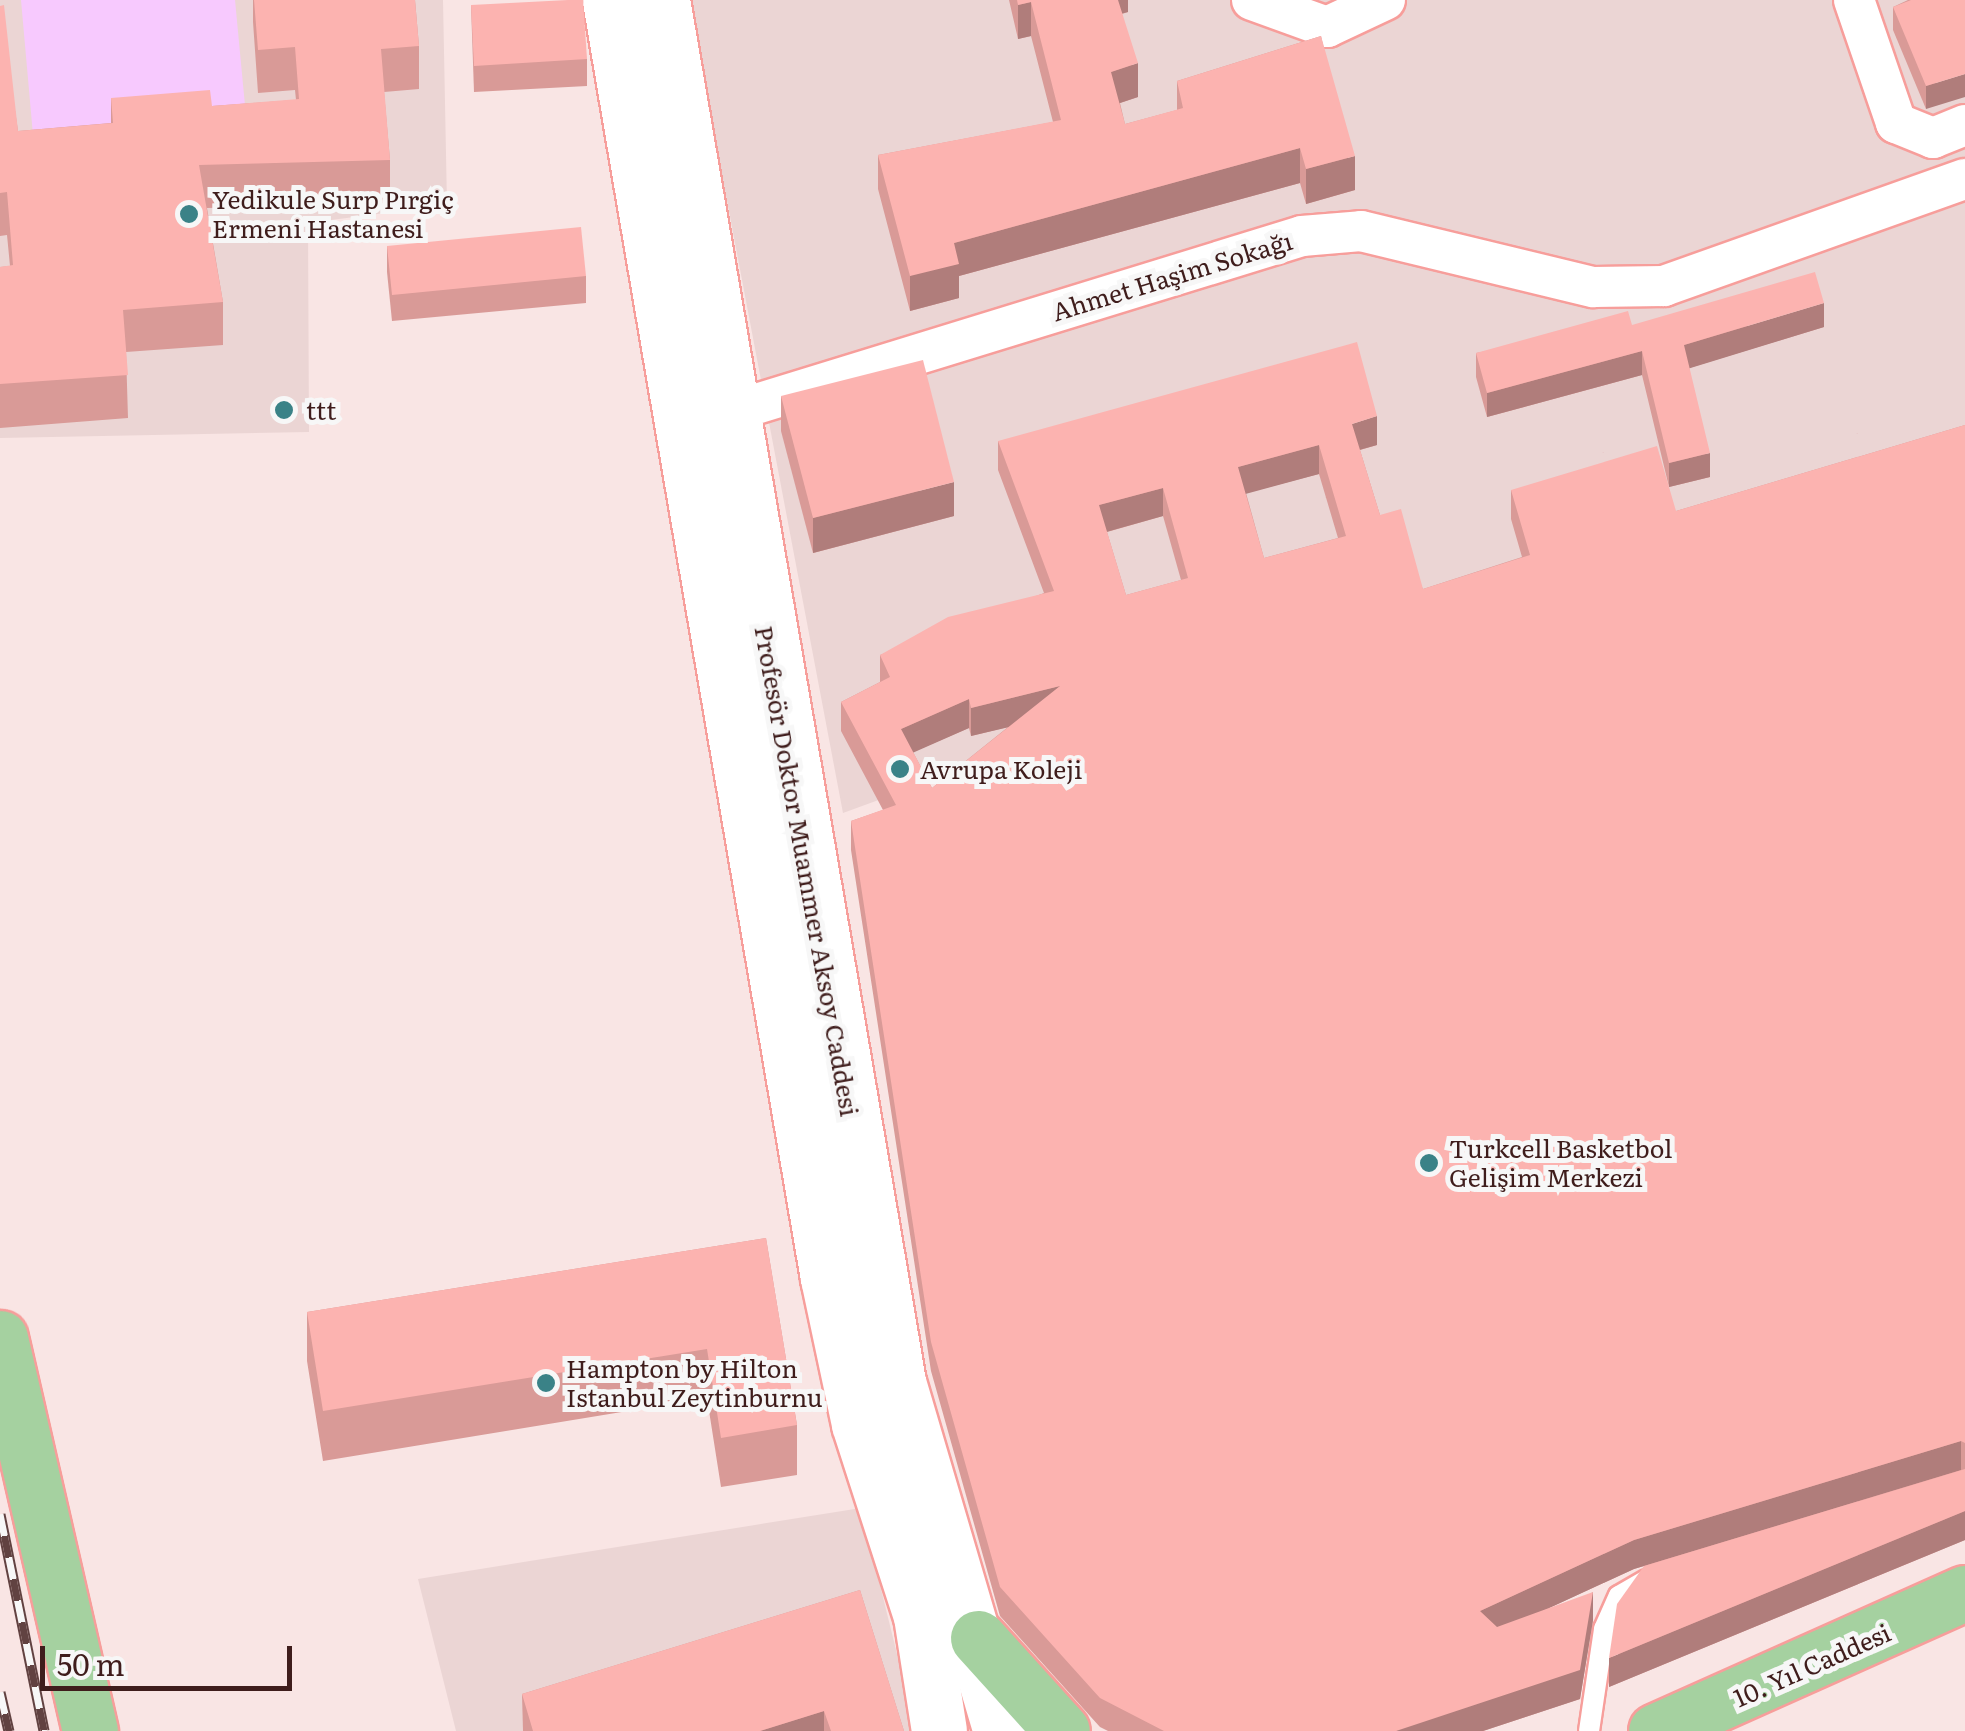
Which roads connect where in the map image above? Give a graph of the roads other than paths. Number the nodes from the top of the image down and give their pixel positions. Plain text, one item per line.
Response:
1 (610, 0) edge
2 (662, 0) edge
3 (1252, 0) edge
4 (1386, 0) edge
5 (1854, 0) edge
6 (1965, 125) edge
7 (1965, 179) edge
8 (727, 413) junction
9 (0, 1338) edge
10 (1676, 1572) edge
11 (1965, 1593) edge
12 (1618, 1596) junction
13 (1584, 1607) edge
14 (1965, 1633) edge
15 (978, 1638) junction
16 (90, 1731) edge
17 (939, 1731) edge
18 (1000, 1731) edge
19 (1062, 1731) edge
20 (1589, 1731) edge
21 (1656, 1731) edge
22 (1752, 1731) edge

1 - 17 main road, Profesör Doktor Muammer Aksoy Caddesi
2 - 8 main road, Profesör Doktor Muammer Aksoy Caddesi
3 - 4 street
5 - 6 street
7 - 8 street, Ahmet Haşim Sokağı
8 - 15 main road, Profesör Doktor Muammer Aksoy Caddesi
9 - 16 main road
10 - 12 lane
11 - 21 main road, 10. Yıl Caddesi
12 - 13 lane
12 - 20 lane
14 - 22 main road, 10. Yıl Caddesi
15 - 18 main road, Profesör Doktor Muammer Aksoy Caddesi
15 - 19 main road

